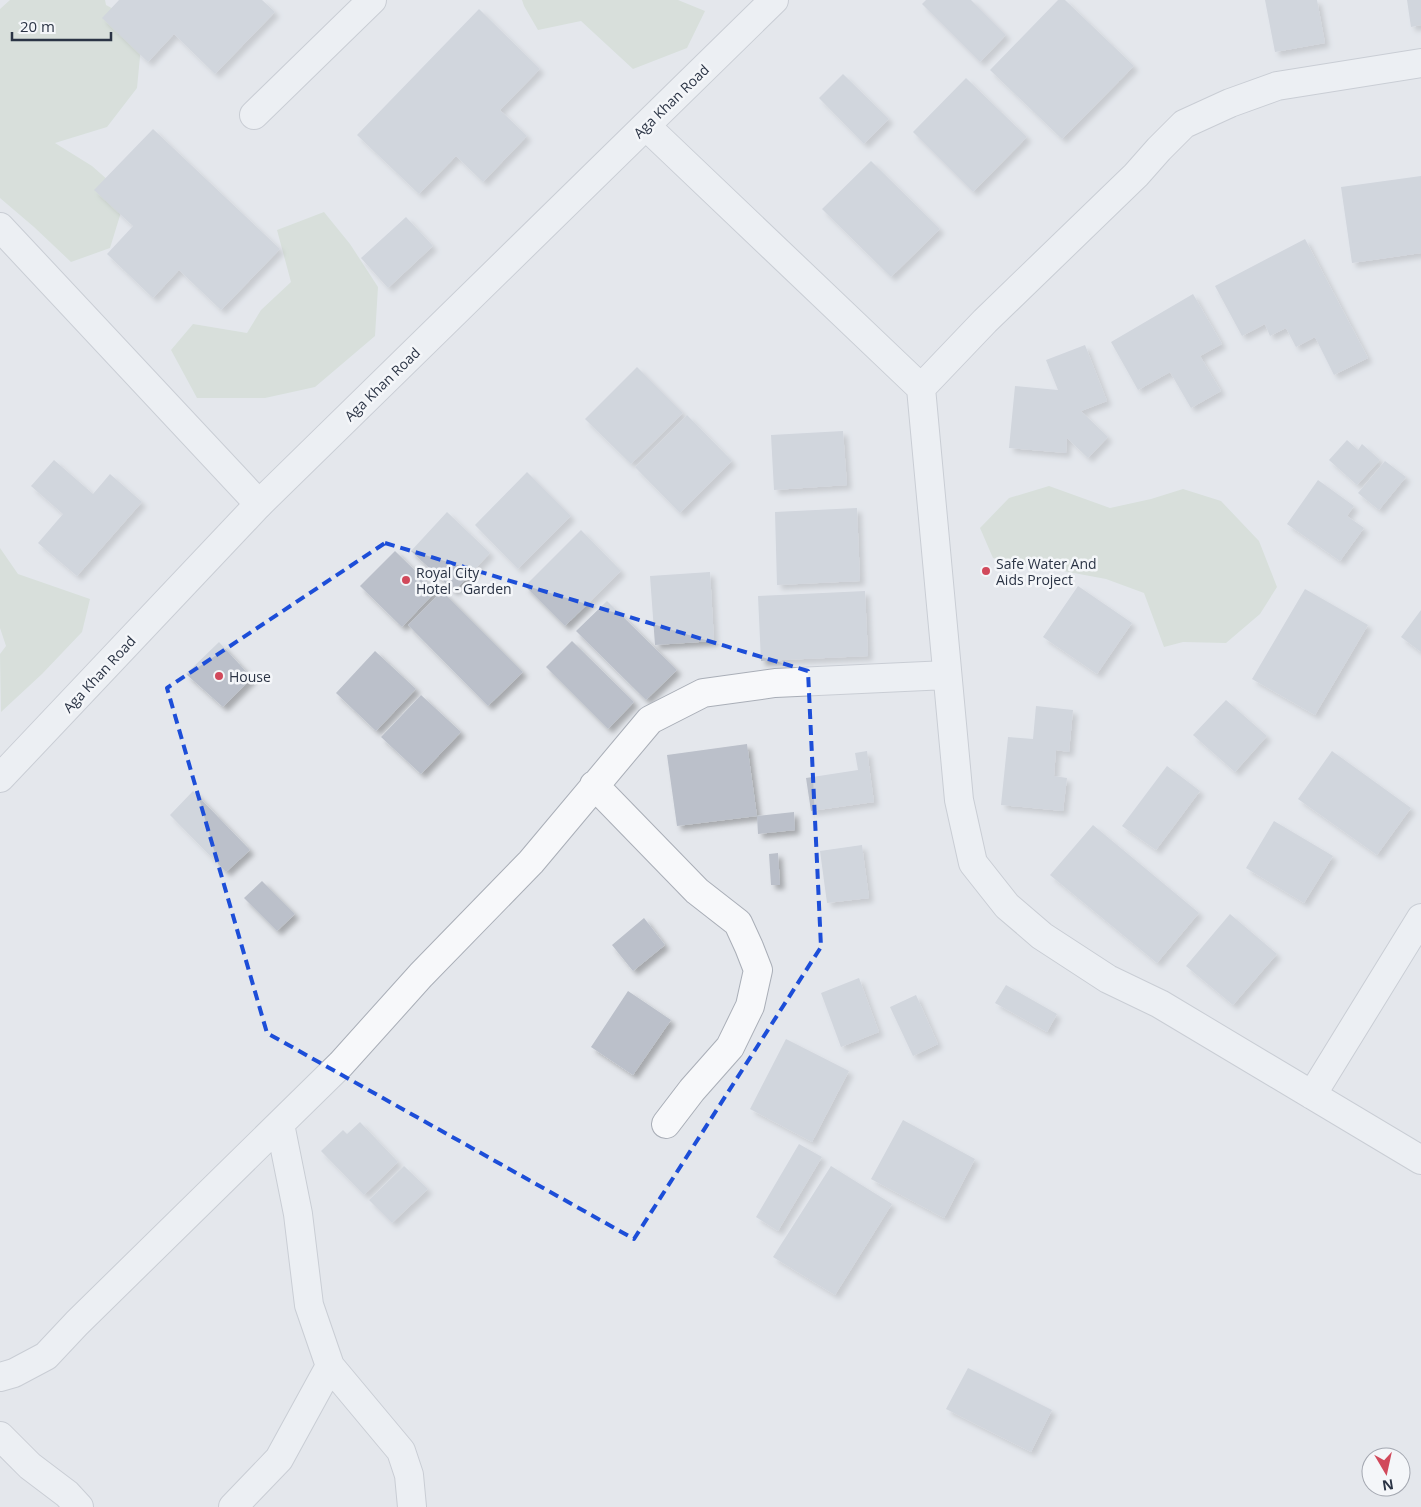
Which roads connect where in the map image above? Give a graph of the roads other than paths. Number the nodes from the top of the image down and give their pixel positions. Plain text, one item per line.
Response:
1 (372, 0) edge
2 (774, 0) edge
3 (1421, 63) edge
4 (254, 114) dead end
5 (646, 126) junction
6 (0, 228) edge
7 (920, 388) junction
8 (259, 504) junction
9 (946, 675) junction
10 (0, 778) edge
11 (594, 785) junction
12 (1421, 918) edge
13 (1312, 1095) junction
14 (280, 1124) junction
15 (666, 1124) dead end
16 (1421, 1160) edge
17 (330, 1366) junction
18 (0, 1377) edge
19 (0, 1436) edge
20 (79, 1507) edge
21 (233, 1507) edge
22 (412, 1507) edge

1 - 4 street
2 - 5 street, Aga Khan Road
3 - 7 street
5 - 7 street
5 - 8 street, Aga Khan Road
6 - 8 street
7 - 9 street
8 - 10 street, Aga Khan Road
9 - 11 street
9 - 13 street
11 - 14 street
11 - 15 street
12 - 13 street
13 - 16 street
14 - 17 street
14 - 18 street
17 - 21 street
17 - 22 street
19 - 20 street

